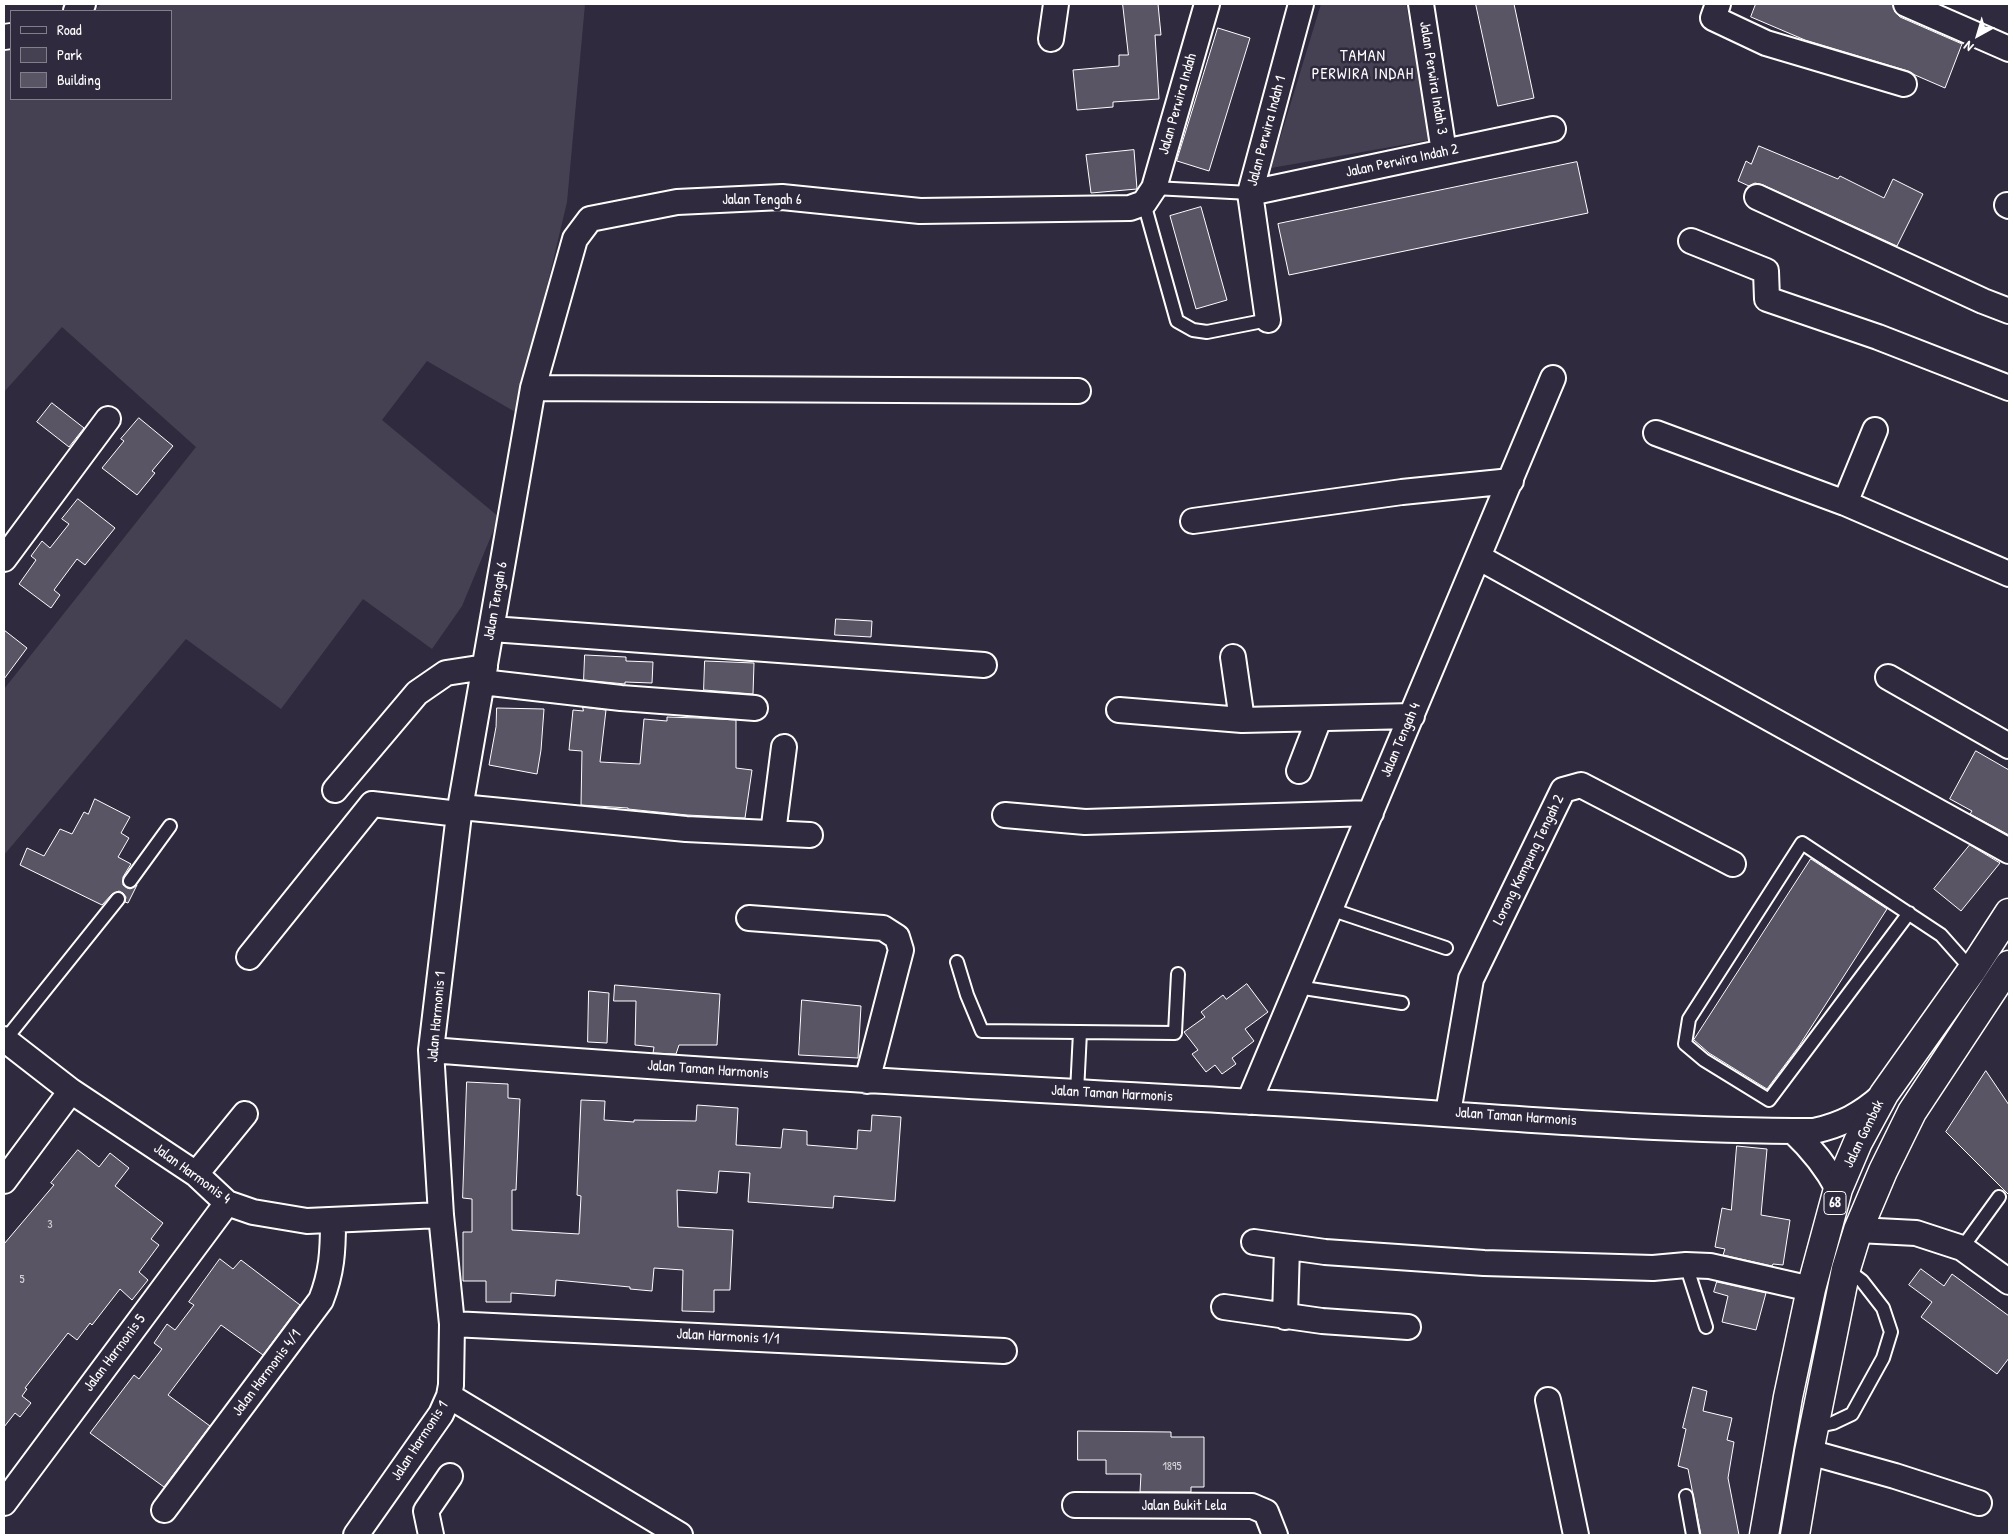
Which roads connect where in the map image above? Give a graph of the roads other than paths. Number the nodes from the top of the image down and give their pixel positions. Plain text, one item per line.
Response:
1 (1056, 4) edge
2 (1207, 4) edge
3 (1301, 4) edge
4 (1421, 4) edge
5 (1718, 4) edge
6 (1906, 4) edge
7 (1051, 39) dead end
8 (2009, 49) edge
9 (1904, 84) dead end
10 (1553, 129) dead end
11 (1444, 152) junction
12 (1250, 193) junction
13 (1149, 195) junction
14 (1757, 197) dead end
15 (1691, 241) dead end
16 (2009, 311) edge
17 (1268, 320) joint
18 (1553, 378) dead end
19 (534, 388) junction
20 (2009, 388) edge
21 (1078, 391) dead end
22 (108, 419) dead end
23 (1875, 430) dead end
24 (1656, 433) dead end
25 (1511, 482) junction
26 (1845, 503) junction
27 (1193, 521) dead end
28 (1478, 557) junction
29 (4, 559) edge
30 (2009, 574) edge
31 (492, 629) junction
32 (1233, 657) dead end
33 (984, 665) dead end
34 (484, 675) junction
35 (1888, 677) dead end
36 (755, 708) dead end
37 (1119, 710) dead end
38 (1412, 716) junction
39 (1319, 719) junction
40 (1242, 720) junction
41 (2009, 746) edge
42 (784, 747) dead end
43 (1300, 771) dead end
44 (336, 790) dead end
45 (460, 810) junction
46 (1370, 813) junction
47 (1005, 815) dead end
48 (170, 826) dead end
49 (773, 833) junction
50 (810, 835) dead end
51 (2009, 851) edge
52 (1734, 864) dead end
53 (130, 881) dead end
54 (118, 899) dead end
55 (1330, 909) junction
56 (2009, 913) edge
57 (1908, 914) junction
58 (749, 918) dead end
59 (1446, 948) dead end
60 (249, 957) dead end
61 (957, 962) dead end
62 (2009, 965) edge
63 (1972, 970) junction
64 (1178, 974) dead end
65 (1297, 987) junction
66 (1402, 1003) dead end
67 (1080, 1032) junction
68 (5, 1040) edge
69 (431, 1050) junction
70 (867, 1081) junction
71 (71, 1091) junction
72 (1077, 1092) junction
73 (1884, 1094) junction
74 (1248, 1102) junction
75 (1448, 1113) junction
76 (244, 1114) dead end
77 (1793, 1131) junction
78 (196, 1174) junction
79 (4, 1181) edge
80 (1838, 1189) junction
81 (1999, 1198) dead end
82 (227, 1202) junction
83 (441, 1215) junction
84 (333, 1221) junction
85 (1858, 1230) junction
86 (1254, 1242) dead end
87 (1287, 1247) junction
88 (1962, 1248) junction
89 (1686, 1265) junction
90 (1846, 1269) junction
91 (2009, 1282) edge
92 (1811, 1289) junction
93 (1224, 1307) dead end
94 (1285, 1317) junction
95 (452, 1324) junction
96 (1408, 1327) dead end
97 (1706, 1327) dead end
98 (1004, 1351) dead end
99 (449, 1396) junction
100 (1548, 1400) dead end
101 (1812, 1440) junction
102 (450, 1476) dead end
103 (1686, 1496) dead end
104 (4, 1503) edge
105 (1979, 1503) dead end
106 (1075, 1505) dead end
107 (164, 1510) dead end
108 (356, 1535) edge
109 (431, 1535) edge
110 (680, 1535) edge
111 (1275, 1535) edge
112 (1576, 1535) edge
113 (1694, 1535) edge
114 (1764, 1535) edge
115 (1795, 1535) edge

1 - 7 street
2 - 13 street, Jalan Perwira Indah
3 - 12 street, Jalan Perwira Indah 1
4 - 11 street, Jalan Perwira Indah 3
5 - 9 street
6 - 8 street
10 - 11 street, Jalan Perwira Indah 2
11 - 12 street, Jalan Perwira Indah 2
12 - 13 lane
12 - 17 street, Jalan Perwira Indah 1
13 - 17 lane
13 - 19 street, Jalan Tengah 6
14 - 16 street
15 - 20 street
18 - 25 street, Jalan Tengah 4
19 - 21 street
19 - 31 street, Jalan Tengah 6
22 - 29 street
23 - 26 street
24 - 26 street
25 - 27 street
25 - 28 street, Jalan Tengah 4
26 - 30 street
28 - 38 street, Jalan Tengah 4
28 - 51 street
31 - 33 street
31 - 34 street, Jalan Tengah 6
32 - 40 street
34 - 36 street
34 - 44 street
34 - 45 street, Jalan Tengah 6
35 - 41 street
37 - 40 street
38 - 39 street
38 - 46 street, Jalan Tengah 4
39 - 40 street
39 - 43 street
42 - 49 street
45 - 49 street
45 - 60 street
45 - 69 street, Jalan Harmonis 1
46 - 47 street
46 - 55 street, Jalan Tengah 4
48 - 53 lane
49 - 50 street
52 - 75 street, Lorong Kampung Tengah 2
54 - 68 lane
55 - 59 lane
55 - 65 street, Jalan Tengah 4
56 - 63 main road, Jalan Gombak / 68
57 - 57 lane
57 - 63 lane
58 - 70 street
61 - 67 lane
62 - 85 main road, 68
63 - 73 main road, Jalan Gombak / 68
64 - 67 lane
65 - 66 lane
65 - 74 street, Jalan Tengah 4
67 - 72 lane
68 - 71 street, Jalan Harmonis 4
69 - 70 street, Jalan Taman Harmonis
69 - 83 street, Jalan Harmonis 1
70 - 72 street, Jalan Taman Harmonis
71 - 78 street, Jalan Harmonis 4
71 - 79 street
72 - 74 street, Jalan Taman Harmonis
73 - 77 street, Jalan Taman Harmonis
73 - 80 main road, Jalan Gombak / 68
74 - 75 street, Jalan Taman Harmonis
75 - 77 street, Jalan Taman Harmonis
76 - 78 street
77 - 80 street
78 - 82 street, Jalan Harmonis 4
80 - 92 main road, Jalan Gombak / 68
81 - 88 lane
82 - 84 street, Jalan Harmonis 4
82 - 104 street, Jalan Harmonis 5
83 - 84 street, Jalan Harmonis 4
83 - 95 street, Jalan Harmonis 1
84 - 107 street, Jalan Harmonis 4/1
85 - 88 street
85 - 90 main road, 68
86 - 87 street
87 - 89 street
87 - 94 street
88 - 91 street
89 - 92 street
89 - 97 lane
90 - 101 main road, 68
90 - 101 lane
92 - 114 main road, Jalan Gombak / 68
93 - 94 street
94 - 96 street
95 - 98 street, Jalan Harmonis 1/1
95 - 99 street, Jalan Harmonis 1
99 - 108 street, Jalan Harmonis 1
99 - 110 street
100 - 112 street
101 - 105 street
101 - 115 main road, 68
102 - 109 street
103 - 113 lane
106 - 111 street, Jalan Bukit Lela

